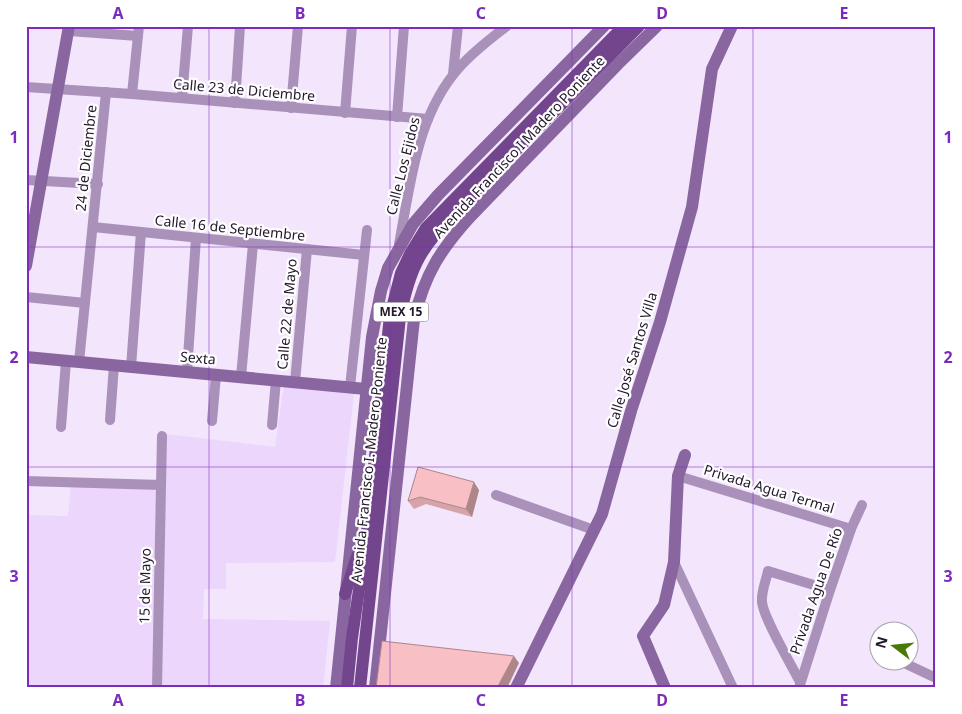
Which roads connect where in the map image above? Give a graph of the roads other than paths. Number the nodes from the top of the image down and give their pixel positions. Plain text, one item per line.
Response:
1 (188, 26) edge
2 (240, 26) edge
3 (298, 26) edge
4 (352, 26) edge
5 (404, 26) edge
6 (458, 26) edge
7 (507, 26) edge
8 (604, 26) edge
9 (624, 26) edge
10 (639, 26) edge
11 (657, 26) edge
12 (732, 26) edge
13 (69, 29) edge
14 (139, 31) edge
15 (453, 74) junction
16 (26, 88) edge
17 (58, 88) junction
18 (106, 92) junction
19 (132, 94) junction
20 (182, 98) junction
21 (235, 103) junction
22 (291, 108) junction
23 (345, 113) junction
24 (397, 118) junction
25 (428, 119) junction
26 (26, 180) edge
27 (42, 180) junction
28 (98, 184) junction
29 (93, 227) junction
30 (367, 230) dead end
31 (141, 232) junction
32 (196, 238) junction
33 (253, 244) junction
34 (306, 249) junction
35 (397, 253) junction
36 (364, 255) junction
37 (26, 266) edge
38 (26, 297) edge
39 (85, 303) junction
40 (26, 357) edge
41 (66, 361) junction
42 (79, 362) junction
43 (114, 366) junction
44 (131, 367) junction
45 (187, 372) junction
46 (216, 375) junction
47 (241, 377) junction
48 (276, 380) junction
49 (295, 382) junction
50 (350, 387) junction
51 (366, 388) junction
52 (110, 420) dead end
53 (212, 420) dead end
54 (272, 425) dead end
55 (61, 427) dead end
56 (162, 436) dead end
57 (685, 455) dead end
58 (678, 476) junction
59 (26, 481) edge
60 (161, 485) junction
61 (496, 496) dead end
62 (862, 505) dead end
63 (851, 529) junction
64 (594, 530) junction
65 (366, 540) junction
66 (674, 562) junction
67 (830, 590) junction
68 (345, 594) junction
69 (345, 648) junction
70 (920, 670) edge
71 (936, 678) edge
72 (800, 685) edge
73 (157, 688) edge
74 (336, 688) edge
75 (347, 688) edge
76 (360, 688) edge
77 (375, 688) edge
78 (516, 688) edge
79 (665, 688) edge
80 (733, 688) edge

1 - 20 street
2 - 21 street
3 - 22 street
4 - 23 street
5 - 24 street
6 - 15 street
7 - 15 street, Calle Los Ejidos
8 - 35 street, Avenida Francisco I. Madero Poniente
9 - 65 main road, Avenida Francisco I. Madero Poniente / MEX 15
10 - 76 main road, Avenida Francisco I. Madero Poniente / MEX 15
11 - 77 street, Avenida Francisco I Madero Poniente
12 - 64 street, Calle José Santos Villa
13 - 14 street
13 - 17 street
14 - 19 street
15 - 25 street, Calle Los Ejidos
16 - 17 street, Calle 23 de Diciembre
17 - 18 street, Calle 23 de Diciembre
17 - 27 street
18 - 19 street, Calle 23 de Diciembre
18 - 28 street, 24 de Diciembre
19 - 20 street, Calle 23 de Diciembre
20 - 21 street, Calle 23 de Diciembre
21 - 22 street, Calle 23 de Diciembre
22 - 23 street, Calle 23 de Diciembre
23 - 24 street, Calle 23 de Diciembre
24 - 25 street, Calle 23 de Diciembre
25 - 35 street, Calle Los Ejidos
26 - 27 street
27 - 28 street
27 - 37 street
28 - 29 street, 24 de Diciembre
29 - 31 street, Calle 16 de Septiembre
29 - 39 street, 24 de Diciembre
30 - 36 street
31 - 32 street, Calle 16 de Septiembre
31 - 44 street
32 - 33 street, Calle 16 de Septiembre
32 - 45 street
33 - 34 street, Calle 16 de Septiembre
33 - 47 street
34 - 36 street, Calle 16 de Septiembre
34 - 49 street, Calle 22 de Mayo
35 - 51 street, Avenida Francisco I. Madero Poniente
36 - 50 street
38 - 39 street
39 - 42 street, 24 de Diciembre
40 - 41 street, Sexta
41 - 42 street, Sexta
41 - 55 street
42 - 43 street, Sexta
43 - 44 street, Sexta
43 - 52 street
44 - 45 street, Sexta
45 - 46 street, Sexta
46 - 47 street, Sexta
46 - 53 street
47 - 48 street, Sexta
48 - 49 street, Sexta
48 - 54 street
49 - 50 street, Sexta
50 - 51 street, Sexta
51 - 68 street, Avenida Francisco I. Madero Poniente
56 - 60 street, 15 de Mayo
57 - 58 street
58 - 63 street, Privada Agua Termal
58 - 66 street
59 - 60 street
60 - 73 street, 15 de Mayo
61 - 64 street
62 - 63 street, Privada Agua De Río
63 - 67 street, Privada Agua De Río
64 - 78 street, Calle José Santos Villa
65 - 68 main road
65 - 69 main road, Avenida Francisco I. Madero Poniente / MEX 15
66 - 79 street
66 - 80 street
67 - 72 street, Privada Agua De Río
67 - 72 street
68 - 69 street, Avenida Francisco I. Madero Poniente
69 - 74 street, Avenida Francisco I. Madero Poniente
69 - 75 main road, Avenida Francisco I. Madero Poniente / MEX 15
70 - 71 street

